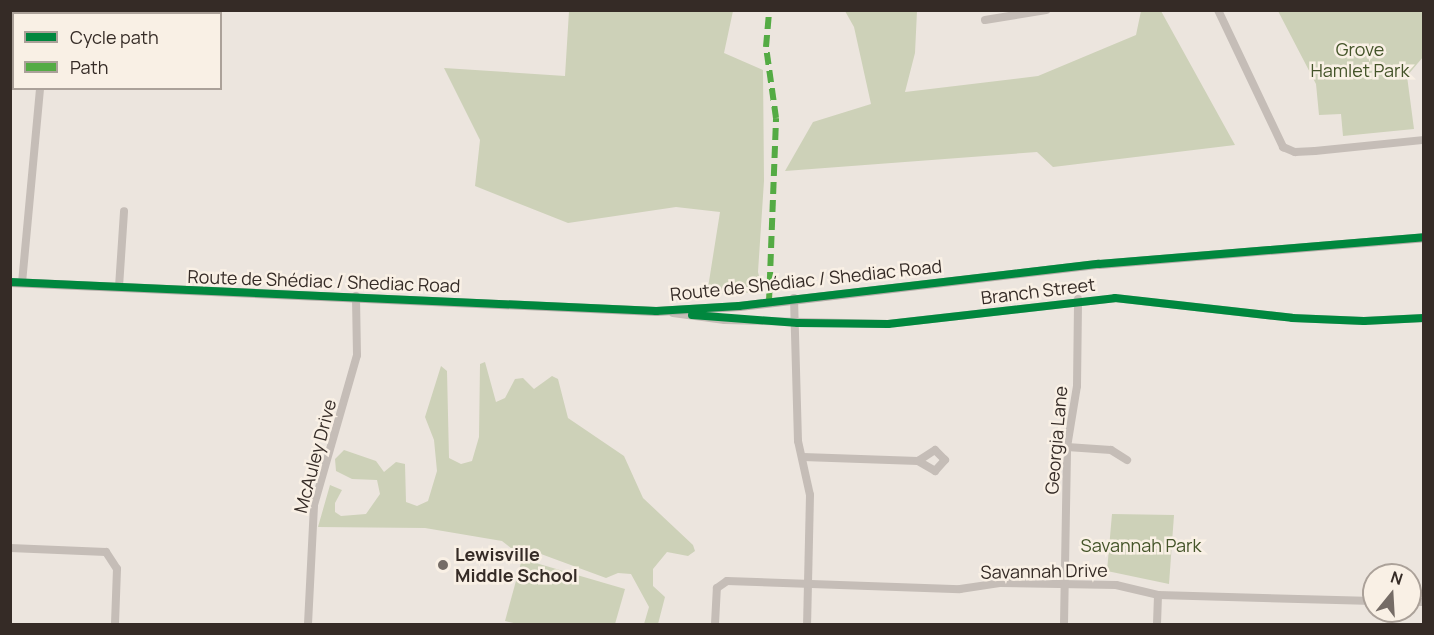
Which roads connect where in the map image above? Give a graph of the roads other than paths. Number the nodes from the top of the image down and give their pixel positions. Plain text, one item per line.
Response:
1 (1046, 10) edge
2 (1218, 10) edge
3 (985, 20) dead end
4 (40, 90) edge
5 (1424, 140) edge
6 (124, 211) dead end
7 (1424, 237) edge
8 (10, 282) edge
9 (22, 283) junction
10 (119, 287) junction
11 (356, 296) junction
12 (794, 298) junction
13 (1078, 299) junction
14 (656, 311) junction
15 (1424, 318) edge
16 (798, 323) junction
17 (1067, 447) junction
18 (803, 457) junction
19 (1127, 460) dead end
20 (918, 461) dead end
21 (10, 548) edge
22 (808, 584) junction
23 (1064, 584) junction
24 (1158, 595) junction
25 (1362, 601) edge
26 (115, 624) edge
27 (308, 624) edge
28 (715, 624) edge
29 (807, 624) edge
30 (1064, 624) edge
31 (1157, 624) edge

1 - 3 street
2 - 5 street
4 - 9 street
6 - 10 street
7 - 12 main road, Route de Shédiac / Shediac Road
8 - 9 main road, Route de Shédiac / Shediac Road
9 - 10 main road, Route de Shédiac / Shediac Road
10 - 11 main road, Route de Shédiac / Shediac Road
11 - 14 main road, Route de Shédiac / Shediac Road
11 - 27 street, McAuley Drive
12 - 14 main road, Route de Shédiac / Shediac Road
12 - 16 street
13 - 15 street, Branch Street
13 - 16 street, Branch Street
13 - 17 street, Georgia Lane
14 - 16 street, Branch Street
16 - 18 street
17 - 19 street
17 - 23 street, Georgia Lane
18 - 20 street
18 - 22 street
21 - 26 street
22 - 23 street, Savannah Drive
22 - 28 street, Savannah Drive
22 - 29 street
23 - 24 street, Savannah Drive
23 - 30 street, Georgia Lane
24 - 25 street, Savannah Drive
24 - 31 street

